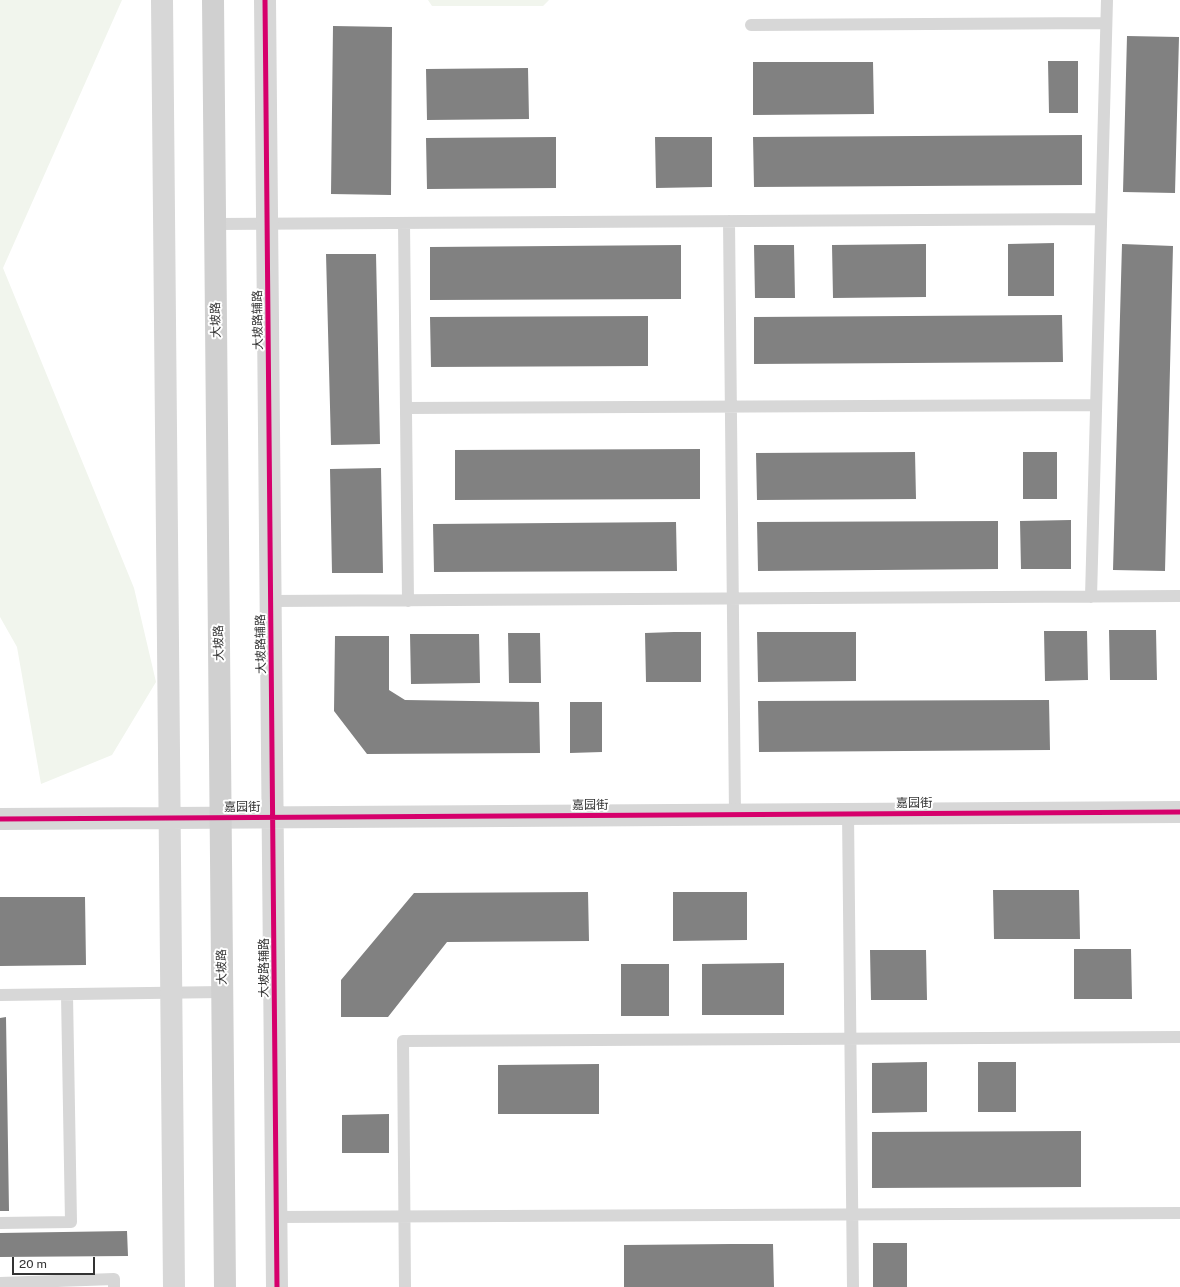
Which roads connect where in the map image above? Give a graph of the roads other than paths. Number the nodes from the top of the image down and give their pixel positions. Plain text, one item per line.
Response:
1 (162, 0) edge
2 (213, 0) edge
3 (265, 0) edge
4 (1107, 0) edge
5 (1106, 23) junction
6 (751, 25) dead end
7 (1101, 220) junction
8 (729, 221) junction
9 (404, 223) junction
10 (215, 224) junction
11 (267, 224) junction
12 (1096, 405) junction
13 (731, 407) junction
14 (406, 408) junction
15 (1180, 596) edge
16 (1092, 597) junction
17 (733, 599) junction
18 (270, 601) junction
19 (408, 601) junction
20 (1180, 812) edge
21 (848, 813) junction
22 (735, 814) junction
23 (169, 817) junction
24 (221, 817) junction
25 (273, 817) junction
26 (0, 819) edge
27 (223, 992) junction
28 (171, 993) junction
29 (67, 994) junction
30 (0, 995) edge
31 (1180, 1037) edge
32 (851, 1039) junction
33 (1180, 1213) edge
34 (852, 1214) junction
35 (276, 1217) junction
36 (404, 1217) junction
37 (0, 1223) edge
38 (5, 1284) edge
39 (114, 1287) edge
40 (174, 1287) edge
41 (225, 1287) edge
42 (277, 1287) edge
43 (405, 1287) edge
44 (853, 1287) edge

1 - 23 street
2 - 10 main road, 大坡路
3 - 11 street, 大坡路辅路
4 - 5 lane
5 - 6 lane
5 - 7 lane
7 - 8 lane
7 - 12 lane
8 - 9 lane
8 - 13 lane
9 - 11 lane
9 - 14 lane
10 - 11 lane
10 - 24 main road, 大坡路
11 - 18 street, 大坡路辅路
12 - 13 lane
12 - 16 lane
13 - 14 lane
13 - 17 lane
14 - 19 lane
15 - 16 lane
16 - 17 lane
17 - 19 lane
17 - 22 lane
18 - 19 lane
18 - 25 street, 大坡路辅路
20 - 21 street, 嘉园街
21 - 22 street, 嘉园街
21 - 32 lane
22 - 25 street, 嘉园街
23 - 24 street, 嘉园街
23 - 26 street, 嘉园街
23 - 28 street
24 - 25 street, 嘉园街
24 - 27 main road, 大坡路
25 - 35 street, 大坡路辅路
27 - 28 lane
27 - 41 main road, 大坡路
28 - 29 lane
28 - 40 street
29 - 30 lane
29 - 37 lane
31 - 32 lane
32 - 34 lane
32 - 36 lane
33 - 34 lane
34 - 36 lane
34 - 44 lane
35 - 36 lane
35 - 42 street, 大坡路辅路
36 - 43 lane
38 - 39 lane

